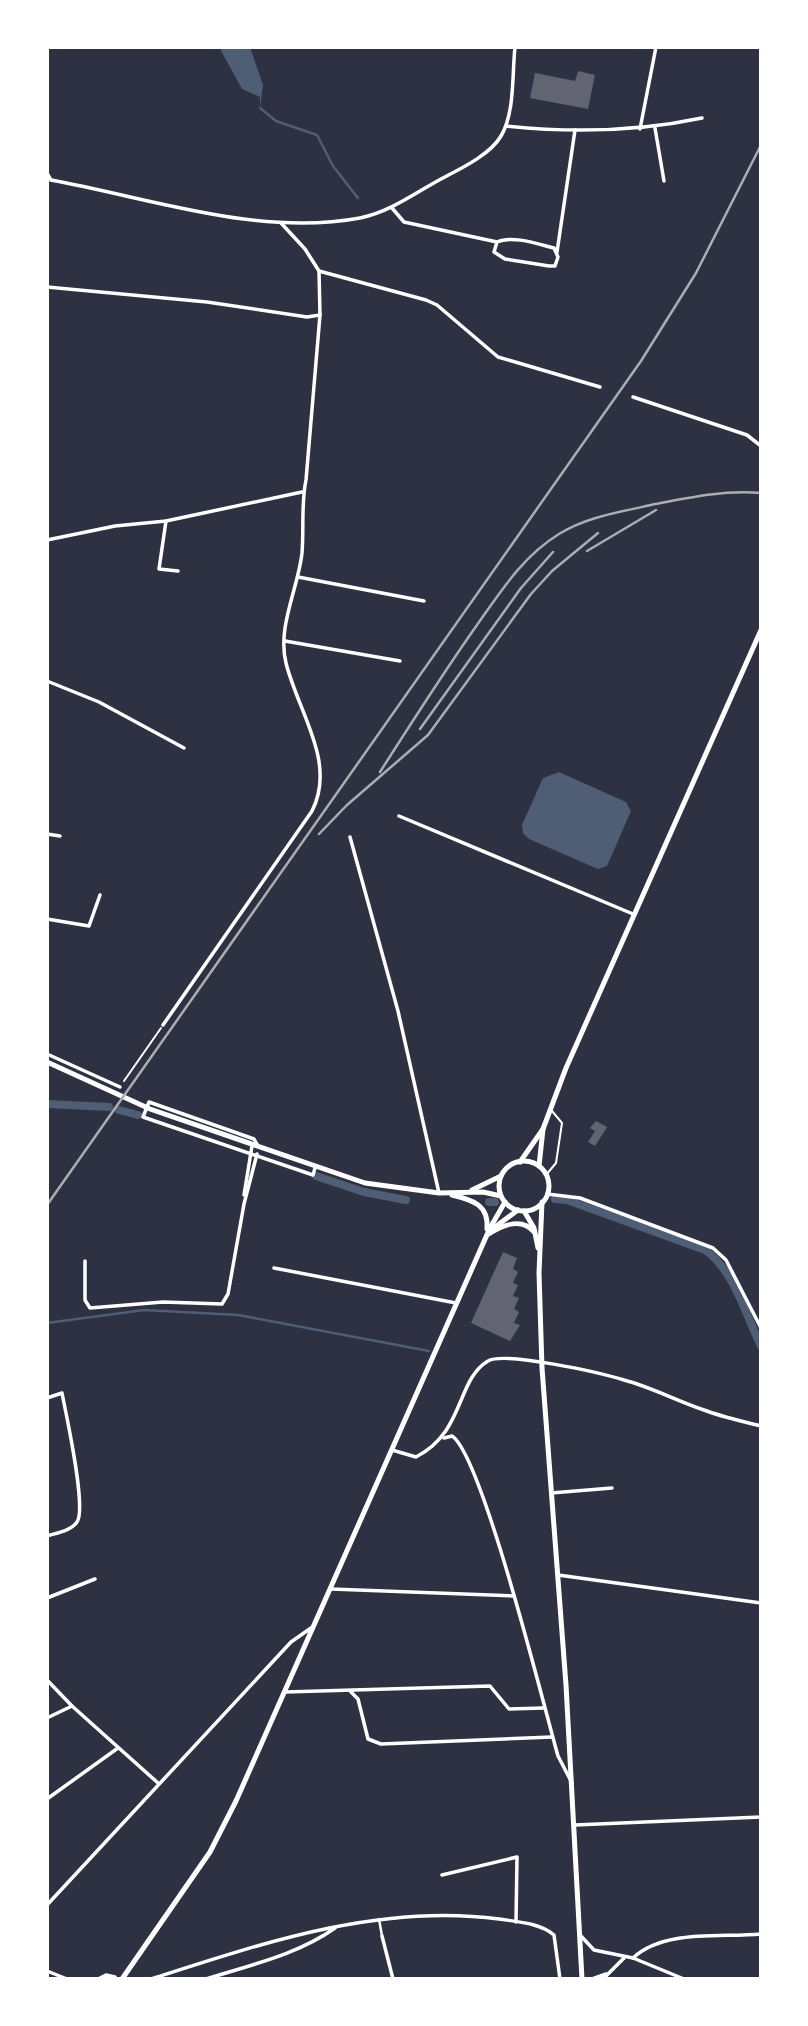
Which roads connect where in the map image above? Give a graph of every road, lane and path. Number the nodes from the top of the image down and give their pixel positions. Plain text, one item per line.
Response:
1 (515, 47) edge
2 (656, 47) edge
3 (702, 118) dead end
4 (506, 126) junction
5 (654, 128) junction
6 (640, 129) junction
7 (575, 130) junction
8 (47, 173) edge
9 (51, 180) junction
10 (664, 181) dead end
11 (47, 186) edge
12 (391, 208) junction
13 (281, 223) junction
14 (497, 242) junction
15 (557, 252) junction
16 (319, 271) junction
17 (47, 287) edge
18 (320, 315) junction
19 (600, 387) dead end
20 (633, 397) dead end
21 (761, 446) edge
22 (302, 492) junction
23 (166, 521) junction
24 (47, 540) edge
25 (178, 572) dead end
26 (298, 577) junction
27 (424, 601) dead end
28 (761, 630) edge
29 (284, 640) junction
30 (400, 661) dead end
31 (47, 681) edge
32 (184, 748) dead end
33 (399, 816) dead end
34 (47, 834) edge
35 (60, 836) dead end
36 (350, 837) dead end
37 (100, 895) dead end
38 (634, 914) junction
39 (47, 919) edge
40 (163, 1025) joint
41 (47, 1054) edge
42 (47, 1062) edge
43 (120, 1087) joint
44 (550, 1109) junction
45 (543, 1129) junction
46 (251, 1149) junction
47 (258, 1151) junction
48 (520, 1161) junction
49 (539, 1166) junction
50 (546, 1175) junction
51 (501, 1176) junction
52 (471, 1191) junction
53 (442, 1193) junction
54 (547, 1194) junction
55 (501, 1195) junction
56 (505, 1202) junction
57 (542, 1202) junction
58 (244, 1204) junction
59 (521, 1210) junction
60 (487, 1235) junction
61 (536, 1236) junction
62 (540, 1258) junction
63 (85, 1261) dead end
64 (274, 1268) dead end
65 (458, 1303) junction
66 (761, 1328) edge
67 (542, 1366) junction
68 (47, 1398) edge
69 (761, 1426) edge
70 (444, 1438) junction
71 (392, 1450) junction
72 (612, 1488) dead end
73 (551, 1493) junction
74 (47, 1536) edge
75 (558, 1575) junction
76 (95, 1579) dead end
77 (329, 1589) junction
78 (514, 1596) junction
79 (47, 1598) edge
80 (761, 1603) edge
81 (312, 1627) junction
82 (47, 1680) edge
83 (283, 1692) junction
84 (351, 1692) junction
85 (72, 1706) junction
86 (543, 1708) junction
87 (47, 1718) edge
88 (552, 1737) junction
89 (118, 1748) junction
90 (158, 1783) junction
91 (572, 1783) junction
92 (47, 1799) edge
93 (761, 1817) edge
94 (575, 1825) junction
95 (442, 1875) dead end
96 (47, 1905) edge
97 (379, 1919) junction
98 (516, 1922) junction
99 (337, 1926) junction
100 (761, 1934) edge
101 (580, 1935) junction
102 (382, 1936) joint
103 (624, 1958) junction
104 (633, 1958) junction
105 (47, 1971) edge
106 (609, 1976) edge
107 (119, 1978) edge
108 (67, 1979) edge
109 (98, 1979) edge
110 (151, 1979) edge
111 (206, 1979) edge
112 (393, 1979) edge
113 (560, 1979) edge
114 (582, 1979) edge
115 (592, 1979) edge
116 (603, 1979) edge
117 (684, 1979) edge

1 - 4 street
2 - 6 street
3 - 5 street
4 - 7 street
4 - 12 street
5 - 6 street
5 - 10 street
6 - 7 street
7 - 15 street
8 - 9 street
9 - 11 street
9 - 13 street
12 - 13 street
12 - 14 street
13 - 16 street
14 - 15 street
14 - 15 street
16 - 18 street
16 - 19 street
17 - 18 street
18 - 22 street
20 - 21 street
22 - 23 street
22 - 26 street
23 - 24 street
23 - 25 street
26 - 27 street
26 - 29 street
28 - 38 main road
29 - 30 street
29 - 40 street
31 - 32 street
33 - 38 street
34 - 35 street
36 - 53 street
37 - 39 street
38 - 44 main road
40 - 43 path
41 - 43 street
42 - 46 main road
44 - 45 main road
44 - 50 lane
45 - 48 main road
45 - 49 main road
46 - 47 main road
46 - 47 street
46 - 58 street
47 - 53 main road
47 - 58 street
48 - 49 main road
48 - 51 main road
49 - 50 main road
50 - 54 main road
51 - 52 main road
51 - 55 main road
52 - 53 main road
52 - 55 main road
53 - 60 main road
54 - 57 main road
54 - 66 street
55 - 56 main road
56 - 59 main road
56 - 60 main road
57 - 59 main road
57 - 62 main road
58 - 63 street
59 - 60 main road
59 - 61 main road
60 - 61 main road
60 - 65 main road
61 - 62 main road
62 - 67 main road
64 - 65 street
65 - 71 main road
67 - 69 street
67 - 70 street
67 - 73 main road
68 - 74 street
70 - 71 street
70 - 78 street
71 - 77 main road
72 - 73 street
73 - 75 main road
75 - 80 street
75 - 91 main road
76 - 79 street
77 - 78 street
77 - 81 main road
78 - 86 street
81 - 83 main road
81 - 90 street
82 - 85 street
83 - 84 street
83 - 107 main road
84 - 86 street
84 - 88 street
85 - 87 street
85 - 89 street
86 - 88 street
88 - 91 street
89 - 90 street
89 - 92 street
90 - 96 street
91 - 94 main road
93 - 94 street
94 - 101 main road
95 - 98 street
97 - 98 street
97 - 99 street
97 - 102 street
98 - 113 street
99 - 110 street
99 - 111 street
100 - 104 street
101 - 103 street
101 - 114 main road
102 - 112 street
103 - 104 street
103 - 106 street
104 - 117 street
105 - 108 street
106 - 115 street
106 - 116 street
107 - 109 street

